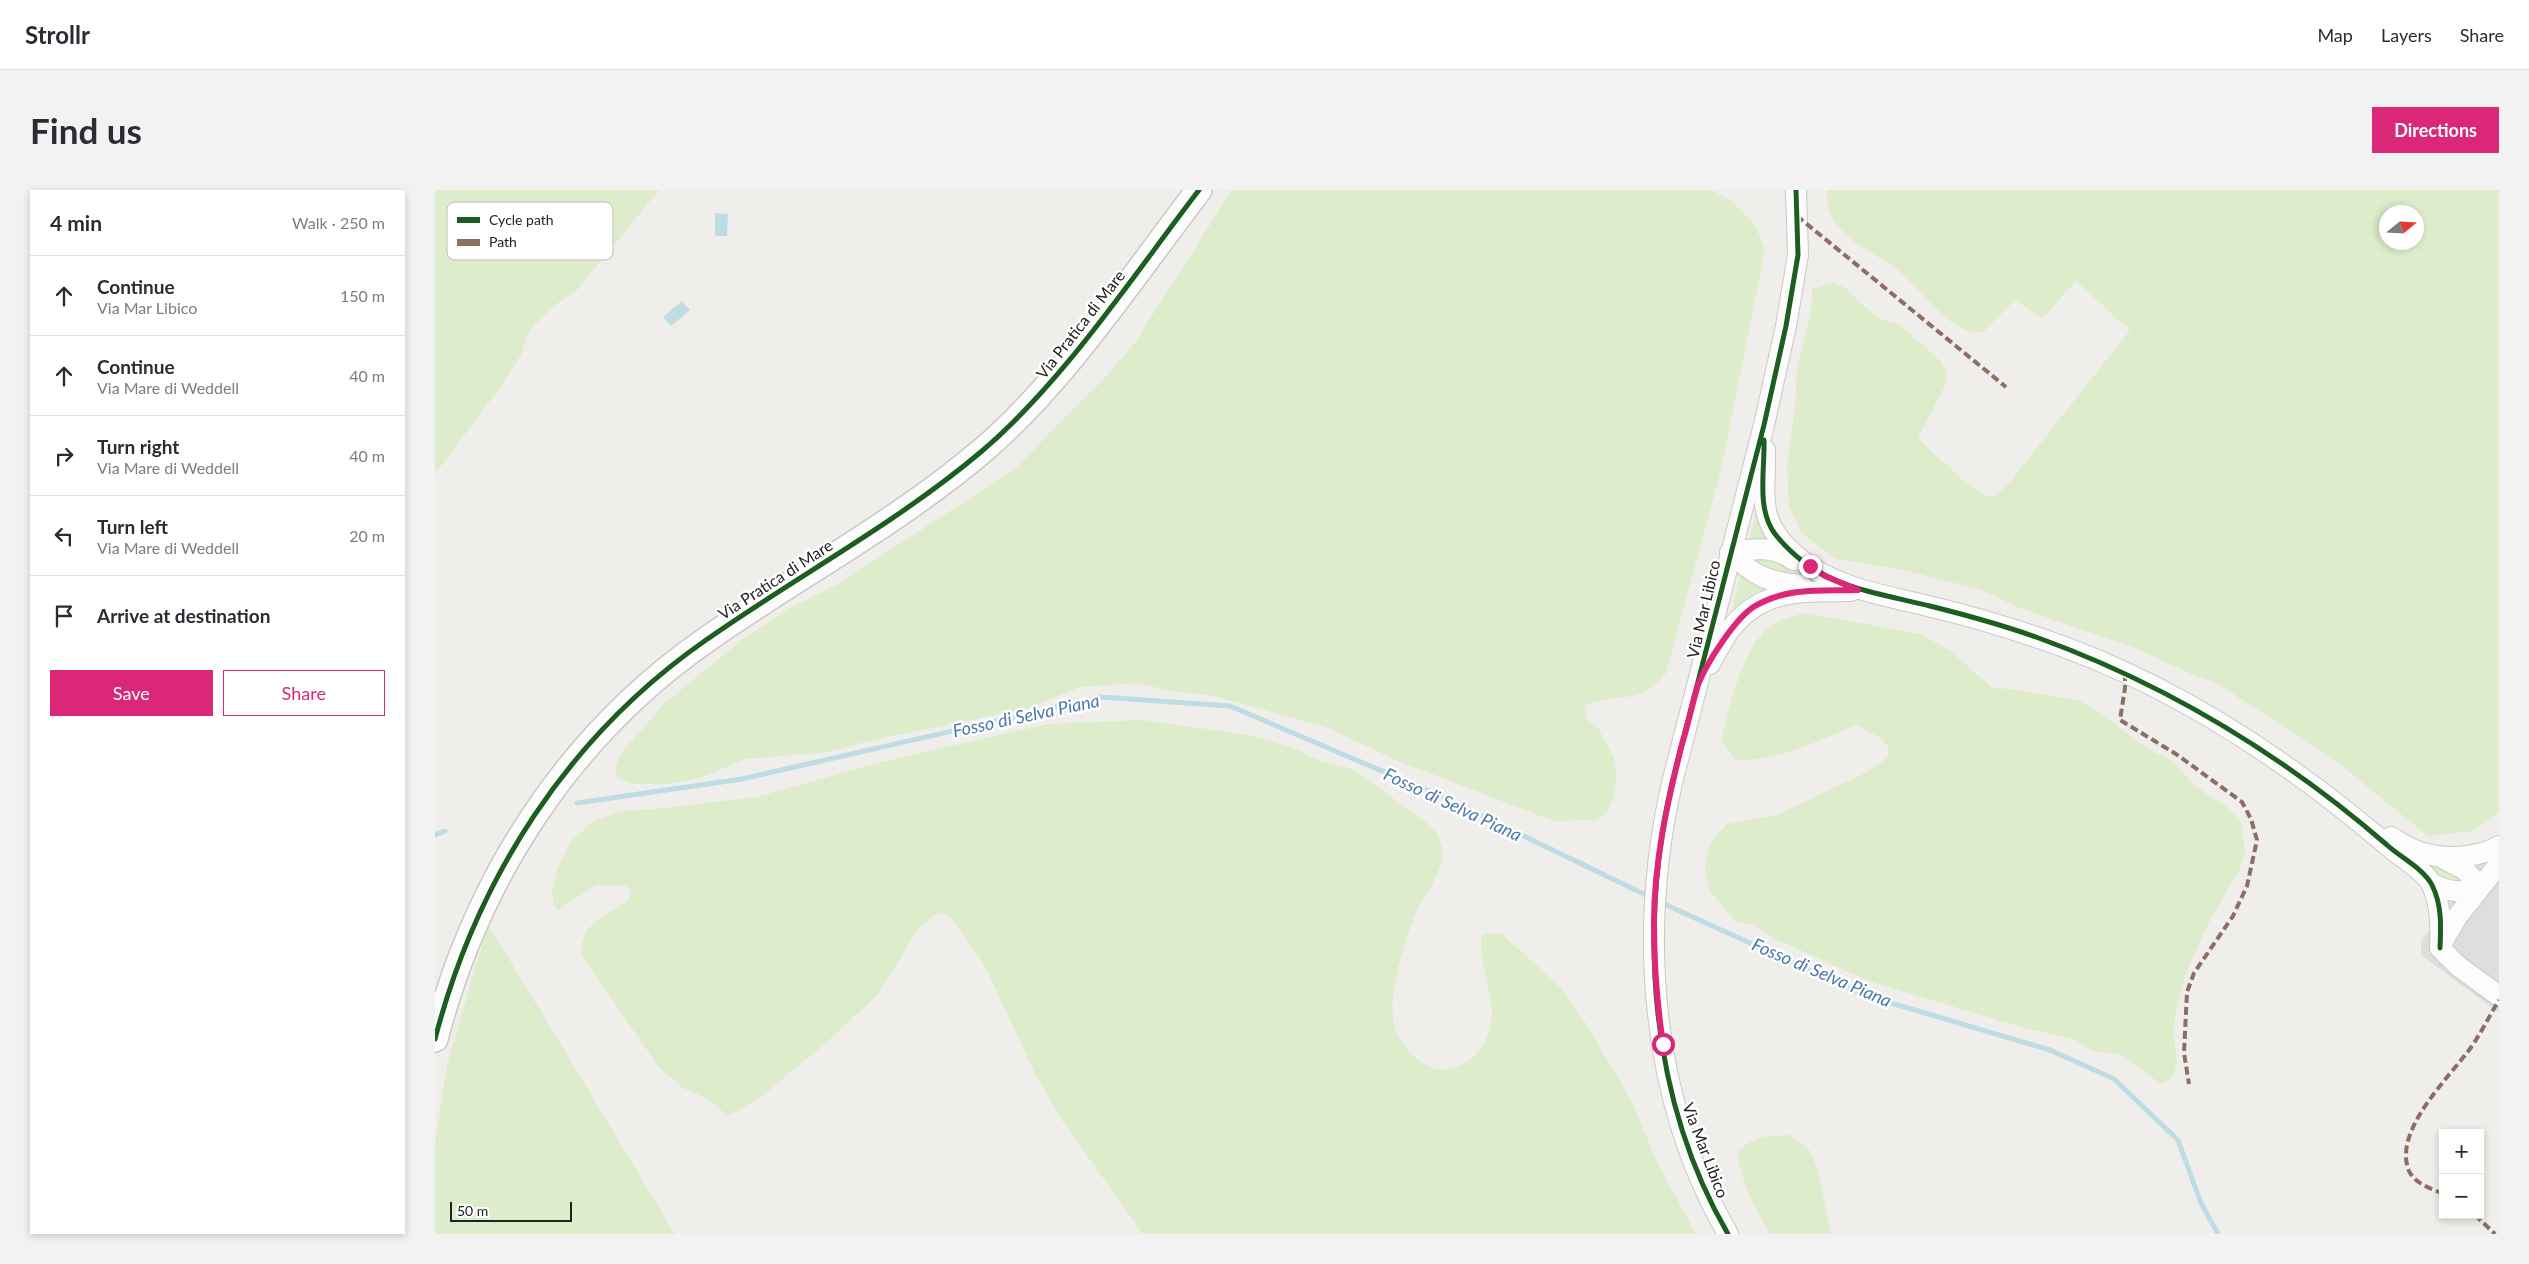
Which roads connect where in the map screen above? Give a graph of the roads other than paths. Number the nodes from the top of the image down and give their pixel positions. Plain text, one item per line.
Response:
1 (1199, 190) edge
2 (1797, 190) edge
3 (1764, 425) junction
4 (1730, 552) junction
5 (1858, 590) junction
6 (1699, 684) junction
7 (2361, 821) junction
8 (2499, 846) edge
9 (2437, 856) junction
10 (2499, 864) edge
11 (2431, 883) junction
12 (2480, 887) junction
13 (2440, 948) junction
14 (2499, 996) edge
15 (435, 1039) edge
16 (1729, 1234) edge

1 - 15 street, Via Pratica di Mare
2 - 3 street, Via Mar Libico
3 - 4 street, Via Mar Libico
3 - 5 street
4 - 5 street
4 - 5 street
4 - 6 street, Via Mar Libico
5 - 6 street
5 - 7 street
6 - 16 street, Via Mar Libico
7 - 9 street
7 - 11 street
8 - 9 street
9 - 12 street
10 - 12 street
11 - 12 street
11 - 13 street
12 - 13 street
13 - 14 street

